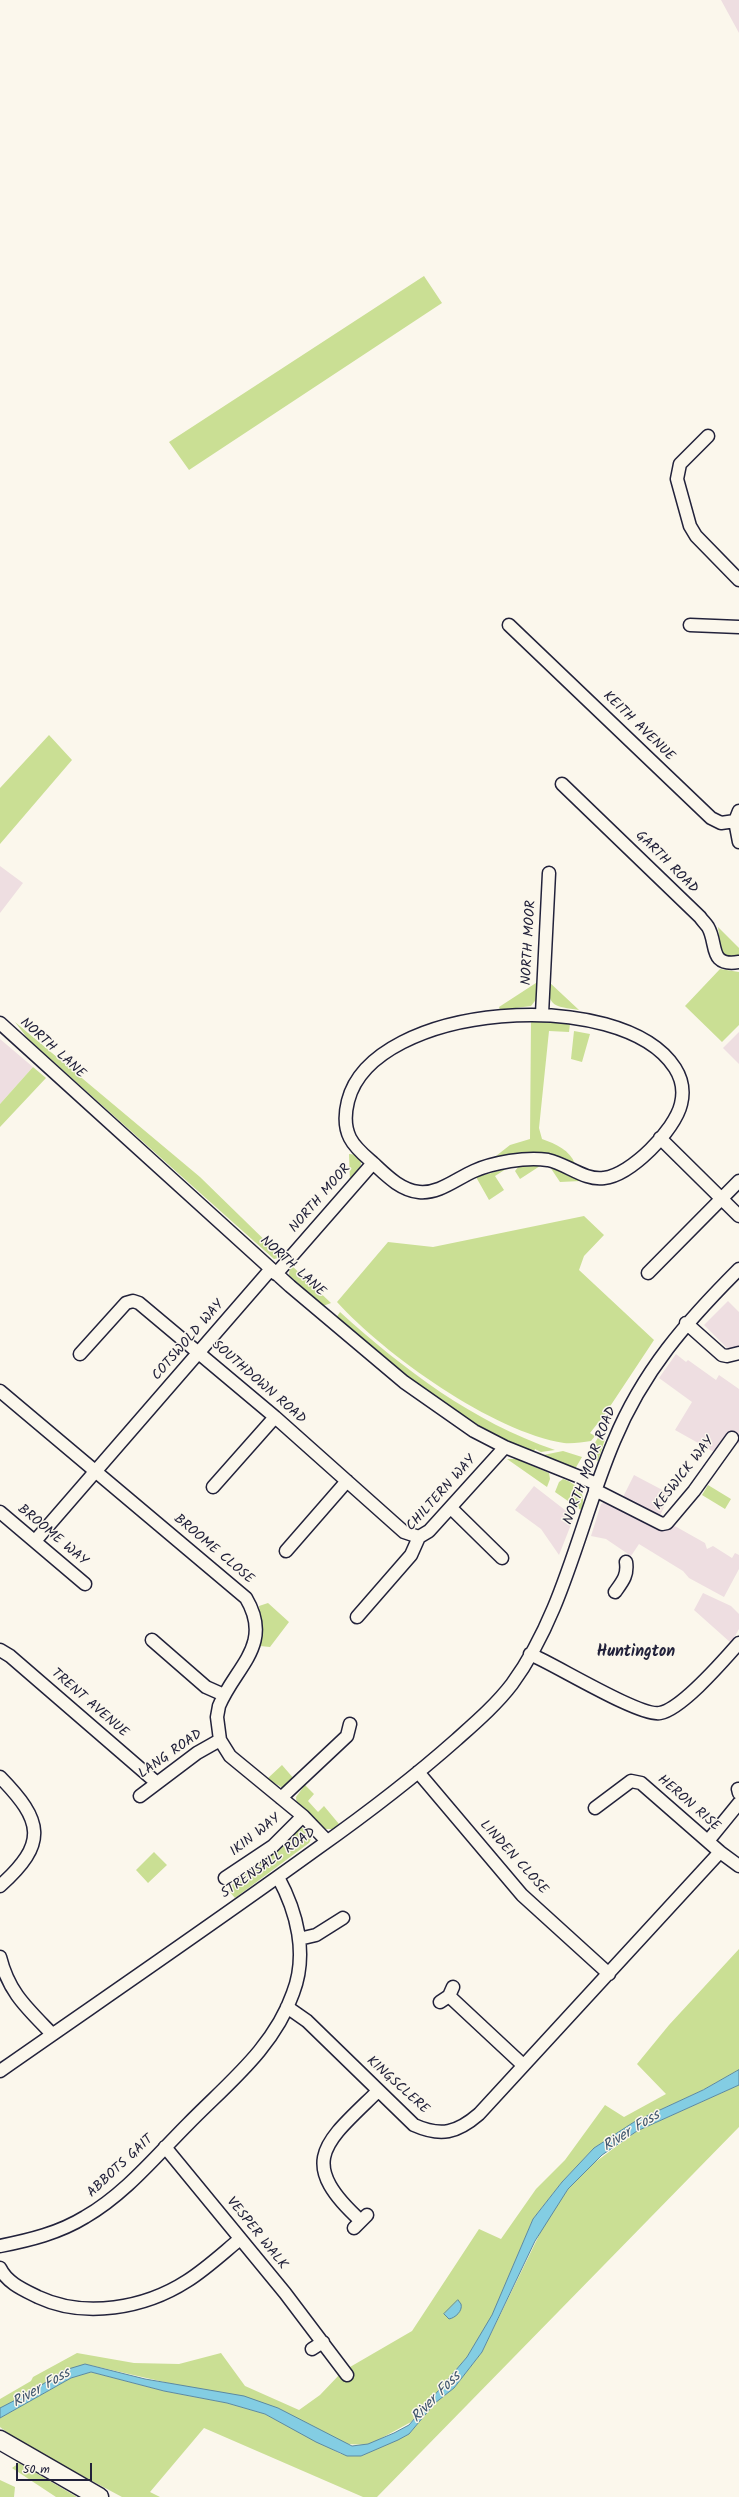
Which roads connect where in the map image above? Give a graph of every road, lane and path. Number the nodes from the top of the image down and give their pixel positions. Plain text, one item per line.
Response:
1 (708, 436) dead end
2 (739, 580) edge
3 (690, 624) dead end
4 (509, 625) dead end
5 (739, 627) edge
6 (562, 784) dead end
7 (737, 816) edge
8 (739, 842) edge
9 (550, 873) dead end
10 (739, 962) edge
11 (542, 1014) junction
12 (0, 1023) edge
13 (660, 1138) junction
14 (373, 1163) junction
15 (739, 1181) edge
16 (722, 1198) junction
17 (739, 1216) edge
18 (739, 1269) edge
19 (274, 1271) junction
20 (648, 1273) dead end
21 (686, 1323) junction
22 (199, 1353) junction
23 (739, 1353) edge
24 (80, 1354) dead end
25 (0, 1391) edge
26 (275, 1417) junction
27 (732, 1438) dead end
28 (505, 1447) junction
29 (97, 1471) junction
30 (347, 1481) junction
31 (213, 1487) dead end
32 (596, 1487) junction
33 (451, 1508) junction
34 (0, 1512) edge
35 (419, 1537) junction
36 (35, 1541) junction
37 (286, 1551) dead end
38 (502, 1558) dead end
39 (626, 1562) dead end
40 (84, 1584) dead end
41 (615, 1592) dead end
42 (357, 1617) dead end
43 (152, 1640) dead end
44 (739, 1643) edge
45 (0, 1650) edge
46 (530, 1654) junction
47 (224, 1695) junction
48 (350, 1724) dead end
49 (220, 1740) junction
50 (418, 1772) junction
51 (0, 1777) edge
52 (157, 1783) junction
53 (140, 1796) dead end
54 (281, 1798) junction
55 (739, 1803) edge
56 (595, 1808) dead end
57 (303, 1816) junction
58 (328, 1841) junction
59 (708, 1841) junction
60 (720, 1852) junction
61 (739, 1866) edge
62 (278, 1877) junction
63 (225, 1878) dead end
64 (0, 1886) edge
65 (345, 1916) dead end
66 (299, 1939) junction
67 (0, 1957) edge
68 (610, 1974) junction
69 (447, 1995) dead end
70 (287, 2007) junction
71 (52, 2034) junction
72 (523, 2066) junction
73 (0, 2071) edge
74 (378, 2091) junction
75 (165, 2147) junction
76 (361, 2221) dead end
77 (240, 2239) junction
78 (0, 2246) edge
79 (0, 2268) edge
80 (323, 2342) junction
81 (312, 2350) dead end
82 (347, 2375) dead end
83 (0, 2440) edge
84 (98, 2497) edge

1 - 2 street
3 - 5 street
4 - 7 street, KEITH AVENUE
6 - 10 street, GARTH ROAD
7 - 8 street, KEITH AVENUE
9 - 11 street, NORTH MOOR
11 - 13 street, NORTH MOOR
11 - 14 street, NORTH MOOR
12 - 19 street, NORTH LANE
13 - 14 street, NORTH MOOR
13 - 16 street
14 - 19 street, NORTH MOOR
15 - 16 street
16 - 17 street
16 - 20 street
18 - 21 street, NORTH MOOR ROAD
19 - 22 street, COTSWOLD WAY
19 - 28 street, NORTH LANE
21 - 23 street
21 - 32 street, NORTH MOOR ROAD
22 - 24 street, SOUTHDOWN ROAD
22 - 26 street, SOUTHDOWN ROAD
22 - 29 street, COTSWOLD WAY
25 - 29 street, BROOME CLOSE
26 - 30 street, SOUTHDOWN ROAD
26 - 31 street
27 - 32 street, KESWICK WAY
28 - 32 street, NORTH LANE
28 - 33 street, CHILTERN WAY
29 - 36 street
29 - 47 street, BROOME CLOSE
30 - 35 street, SOUTHDOWN ROAD
30 - 37 street
32 - 46 street, NORTH MOOR ROAD
33 - 35 street, CHILTERN WAY
33 - 38 street
34 - 36 street, BROOME WAY
35 - 42 street, CHILTERN WAY
36 - 40 street, BROOME WAY
39 - 41 street
43 - 47 street
44 - 46 street
45 - 52 street, TRENT AVENUE
46 - 50 street, STRENSALL ROAD
47 - 49 street, BROOME CLOSE
48 - 54 street
49 - 52 street, LANG ROAD
49 - 54 street, BROOME CLOSE
50 - 58 street, STRENSALL ROAD
50 - 68 street, LINDEN CLOSE
51 - 64 street
52 - 53 street, LANG ROAD
54 - 57 street, BROOME CLOSE
55 - 59 street
56 - 59 street, HERON RISE
57 - 58 street, BROOME CLOSE
57 - 63 street, IKIN WAY
58 - 62 street, STRENSALL ROAD
59 - 60 street, HERON RISE
60 - 61 street, HERON RISE
60 - 68 street
62 - 66 street, ABBOTS GAIT
62 - 71 street, STRENSALL ROAD
65 - 66 street
66 - 70 street, ABBOTS GAIT
67 - 71 street
68 - 72 street, KINGSCLERE
69 - 72 street
70 - 74 street, KINGSCLERE
70 - 75 street, ABBOTS GAIT
71 - 73 street, STRENSALL ROAD
72 - 74 street, KINGSCLERE
74 - 76 street
75 - 77 street, VESPER WALK
75 - 78 street, ABBOTS GAIT
77 - 79 street
77 - 80 street, VESPER WALK
80 - 81 street
80 - 82 street, VESPER WALK
83 - 84 highway

